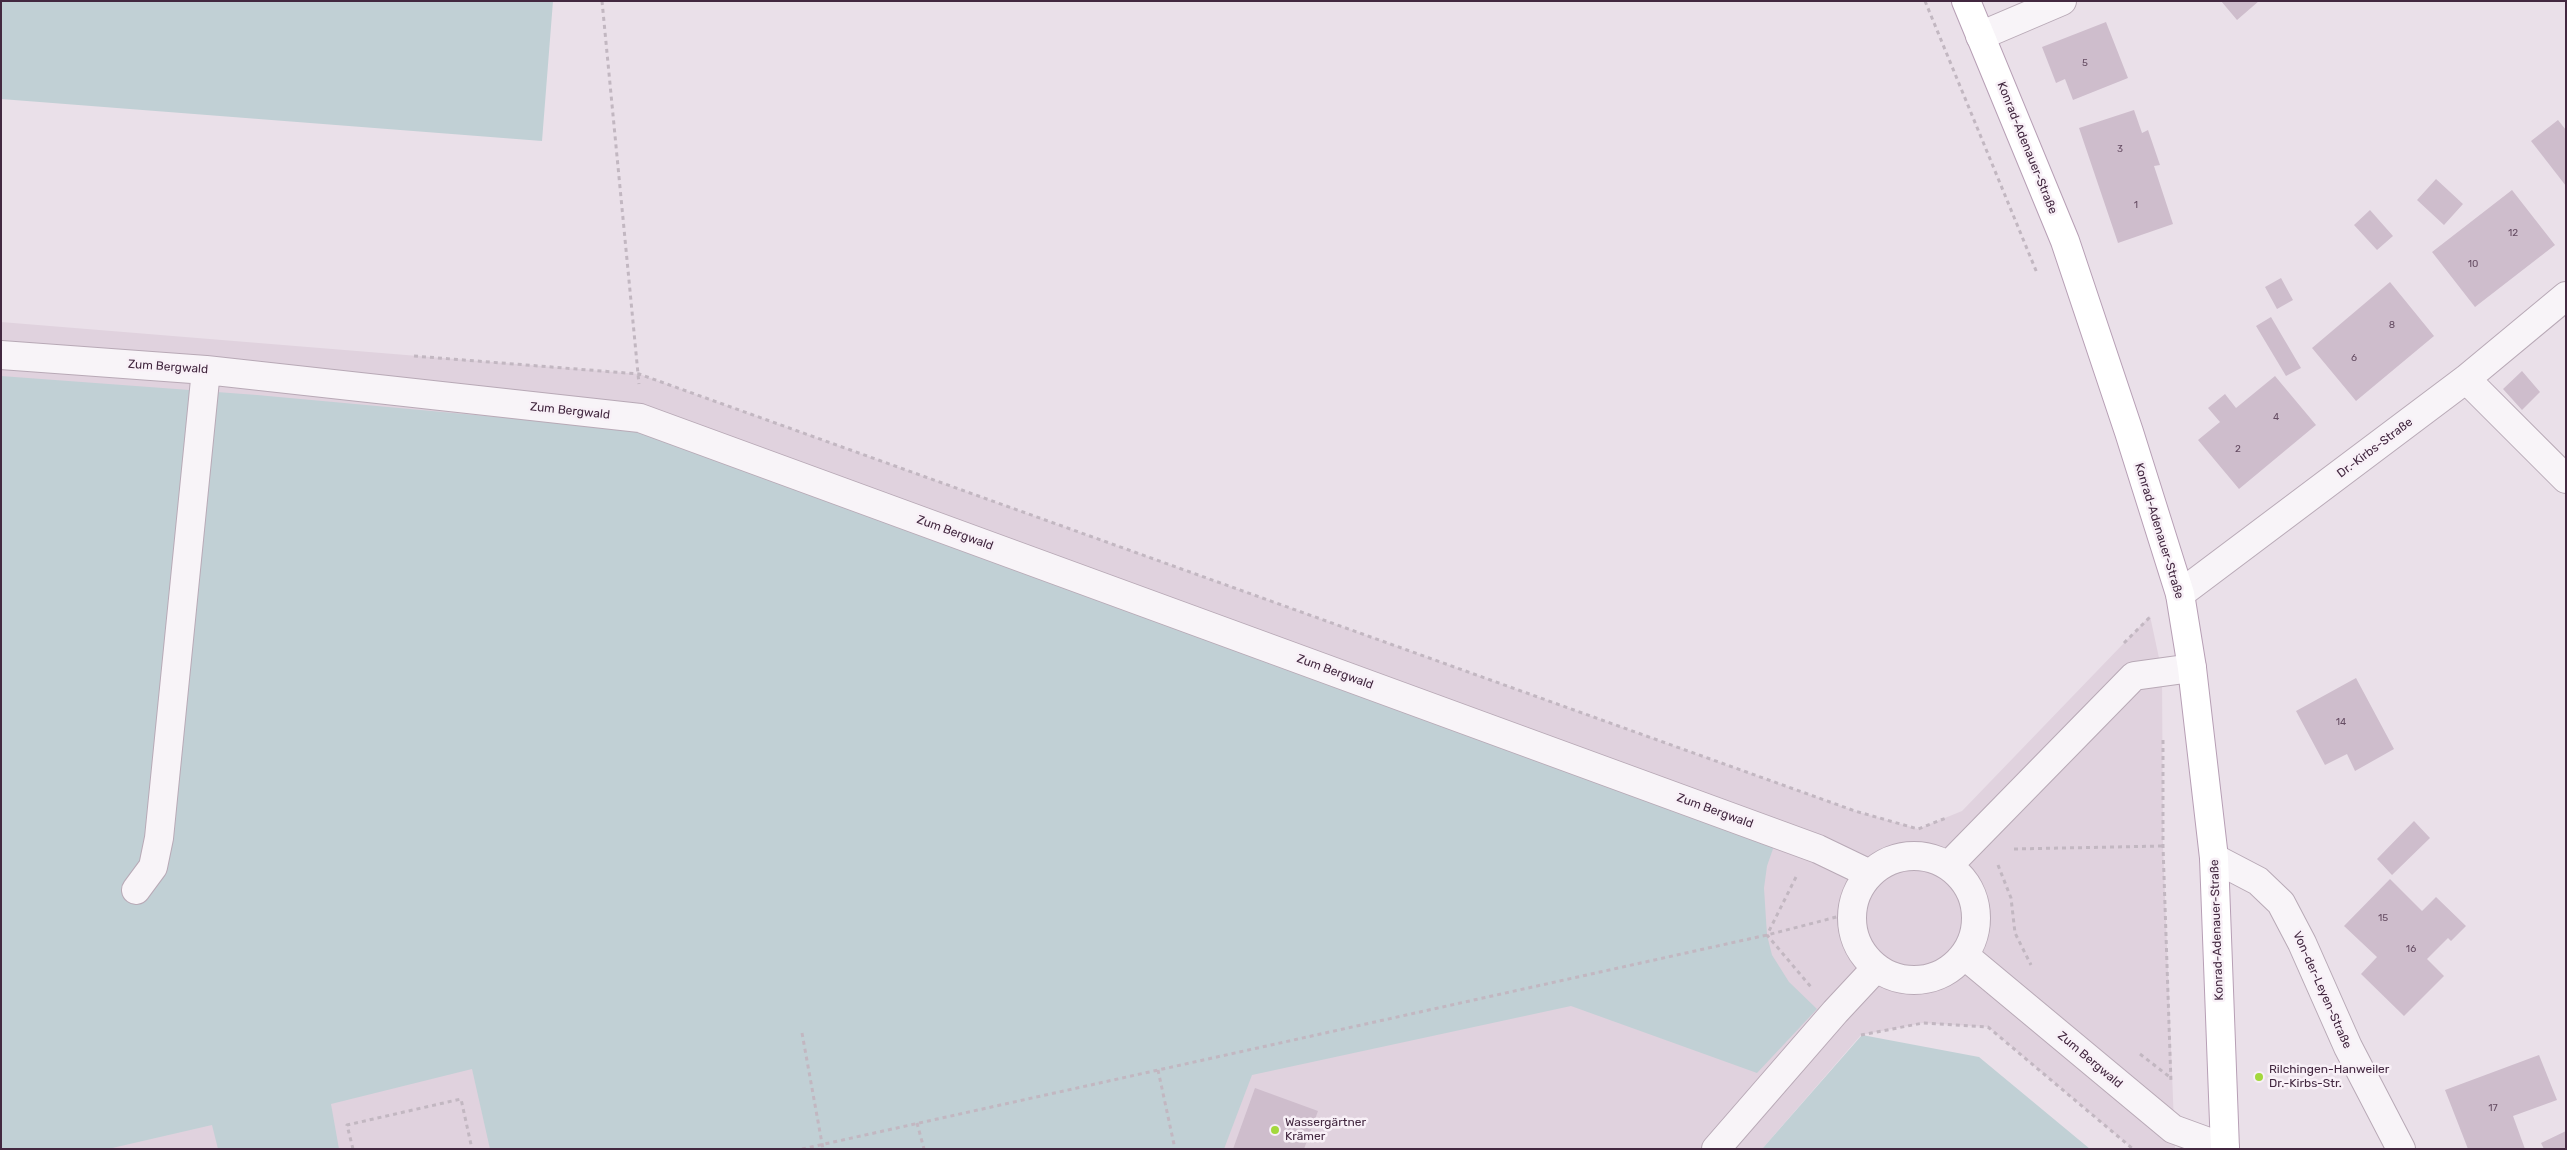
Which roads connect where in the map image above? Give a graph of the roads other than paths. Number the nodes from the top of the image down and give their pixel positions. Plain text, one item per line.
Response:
1 (1966, 1) edge
2 (2062, 1) edge
3 (1980, 36) junction
4 (2566, 296) edge
5 (1, 355) edge
6 (206, 370) junction
7 (2466, 379) junction
8 (2566, 479) edge
9 (2180, 594) junction
10 (2192, 668) junction
11 (2214, 858) junction
12 (1948, 866) junction
13 (1870, 874) junction
14 (136, 890) dead end
15 (1964, 955) junction
16 (1876, 968) junction
17 (1716, 1149) edge
18 (2226, 1149) edge
19 (2401, 1149) edge

1 - 3 main road, Konrad-Adenauer-Straße
2 - 3 street
3 - 9 main road, Konrad-Adenauer-Straße
4 - 7 street, Dr.-Kirbs-Straße
5 - 6 street, Zum Bergwald
6 - 13 street, Zum Bergwald
6 - 14 street
7 - 8 street
7 - 9 street, Dr.-Kirbs-Straße
9 - 10 main road, Konrad-Adenauer-Straße
10 - 11 main road, Konrad-Adenauer-Straße
10 - 12 street
11 - 18 main road, Konrad-Adenauer-Straße
11 - 19 street, Von-der-Leyen-Straße
12 - 13 street
12 - 15 street
13 - 16 street
15 - 16 street
15 - 18 street, Zum Bergwald
16 - 17 street

